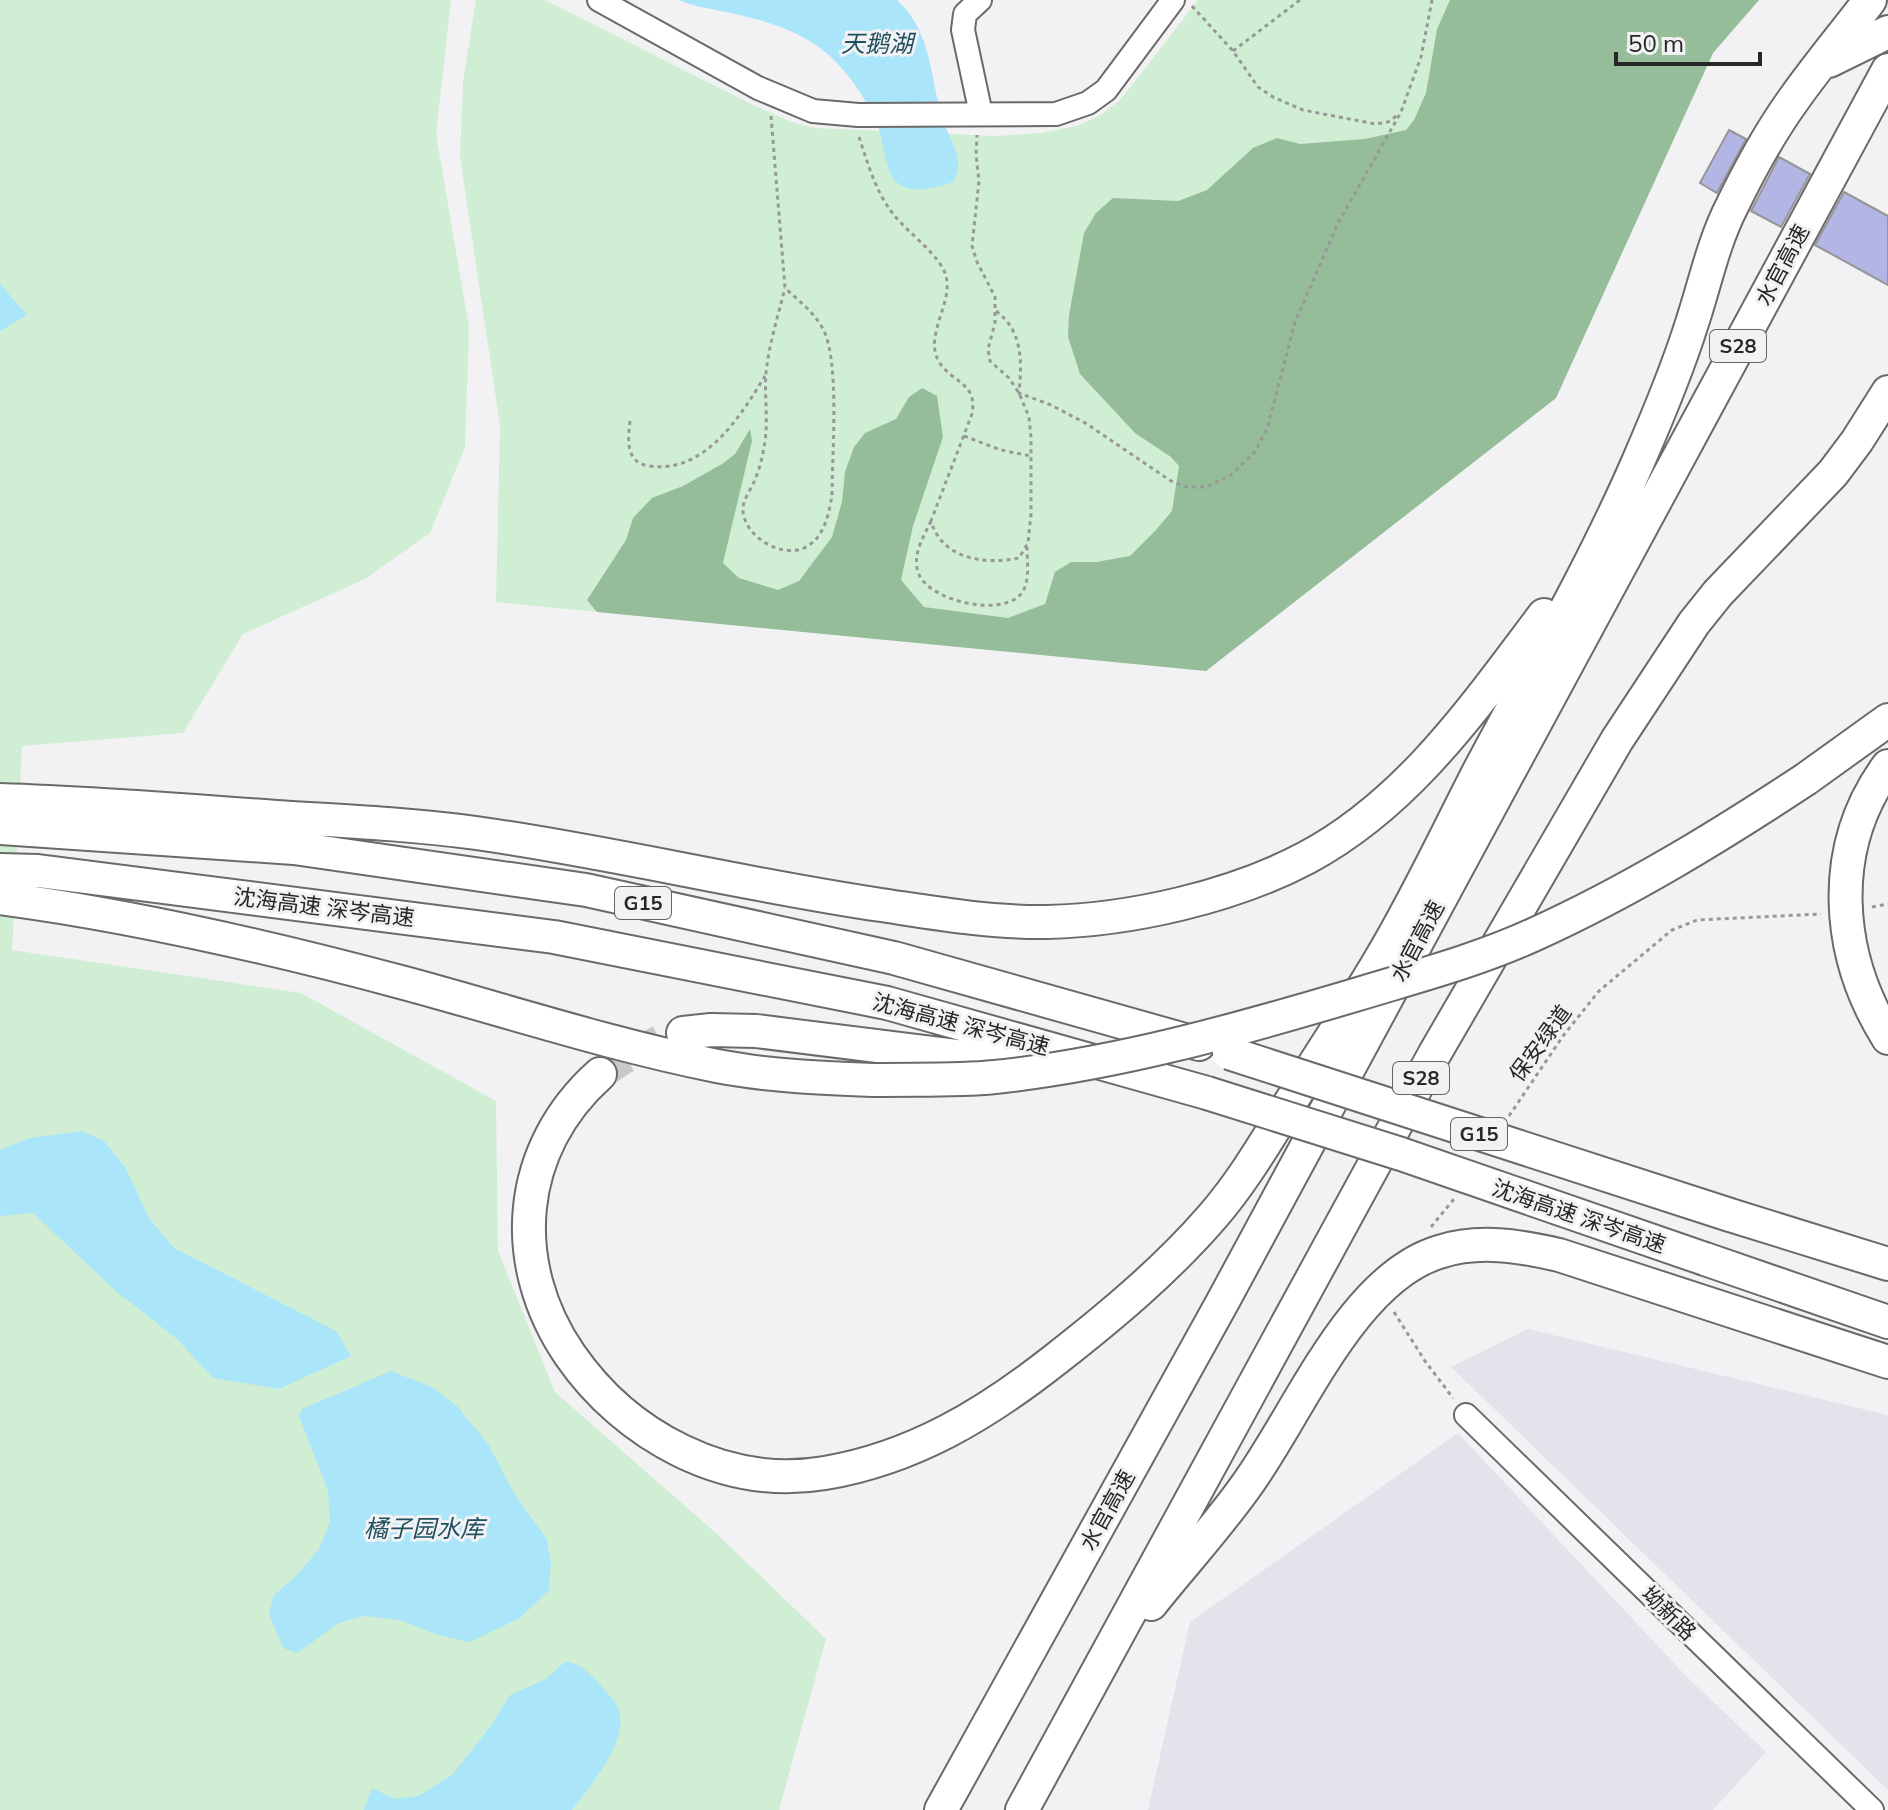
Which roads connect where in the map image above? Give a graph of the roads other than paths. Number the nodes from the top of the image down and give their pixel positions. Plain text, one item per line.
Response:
1 (599, 0) edge
2 (980, 0) edge
3 (1173, 0) edge
4 (1870, 0) edge
5 (1888, 32) edge
6 (1819, 66) junction
7 (1888, 70) edge
8 (981, 114) junction
9 (1888, 392) edge
10 (1599, 543) junction
11 (1888, 720) edge
12 (1888, 766) edge
13 (0, 800) edge
14 (44, 815) junction
15 (0, 828) edge
16 (0, 870) edge
17 (13, 900) edge
18 (683, 1033) tunnel mouth
19 (1888, 1038) edge
20 (600, 1074) tunnel mouth
21 (1197, 1090) junction
22 (1888, 1264) edge
23 (1888, 1322) edge
24 (1888, 1362) edge
25 (1466, 1415) road end
26 (1101, 1666) junction
27 (941, 1810) edge
28 (1022, 1810) edge
29 (1872, 1810) edge

1 - 8 street
2 - 8 street
3 - 8 street
4 - 6 highway
5 - 6 highway
6 - 10 highway
7 - 27 highway, 水官高速 / S28
9 - 26 highway, S28
10 - 14 highway
10 - 20 highway
11 - 17 highway, bridge
12 - 19 highway
13 - 14 highway
14 - 15 highway, 沈海高速 深岑高速 / G15
14 - 22 highway, 沈海高速 深岑高速 / G15, bridge
16 - 21 highway, 沈海高速 深岑高速 / G15
18 - 21 highway
21 - 23 highway, 沈海高速 深岑高速 / G15, bridge
24 - 26 highway
25 - 29 street, 坳新路
26 - 28 highway, S28

